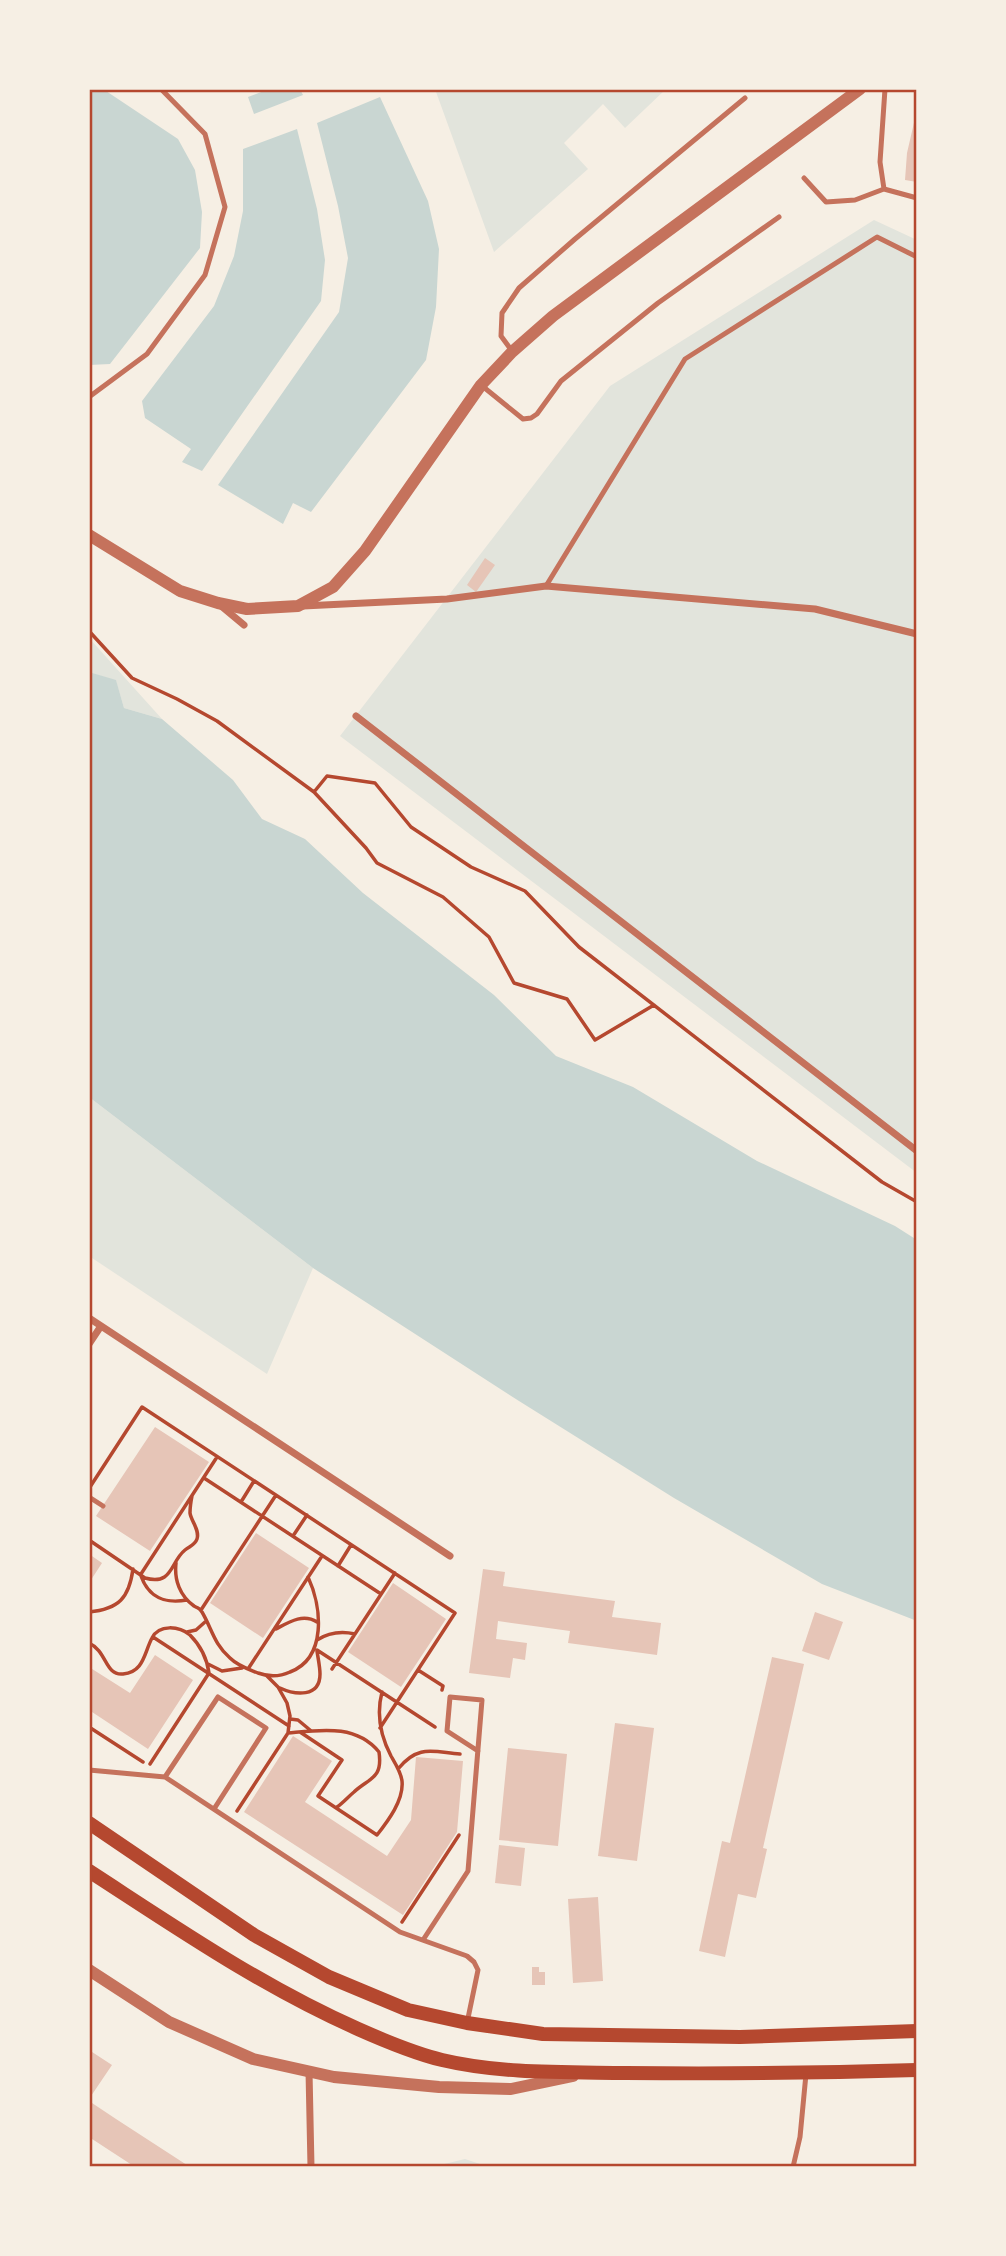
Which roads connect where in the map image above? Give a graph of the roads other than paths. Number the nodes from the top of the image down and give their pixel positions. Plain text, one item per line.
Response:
1 (860, 89) edge
2 (884, 89) edge
3 (165, 90) edge
4 (745, 97) dead end
5 (804, 178) dead end
6 (884, 189) junction
7 (917, 198) edge
8 (779, 217) dead end
9 (917, 257) edge
10 (513, 352) junction
11 (481, 385) junction
12 (89, 397) edge
13 (89, 535) edge
14 (546, 586) junction
15 (218, 603) junction
16 (298, 606) junction
17 (244, 625) dead end
18 (917, 634) edge
19 (356, 716) dead end
20 (917, 1150) edge
21 (89, 1318) edge
22 (101, 1326) junction
23 (89, 1344) edge
24 (89, 1497) edge
25 (103, 1506) dead end
26 (450, 1556) dead end
27 (478, 1751) junction
28 (89, 1770) edge
29 (165, 1777) junction
30 (214, 1809) junction
31 (89, 1823) edge
32 (89, 1871) edge
33 (423, 1940) junction
34 (89, 1970) edge
35 (467, 2022) junction
36 (917, 2031) edge
37 (917, 2070) edge
38 (309, 2071) junction
39 (593, 2073) junction
40 (806, 2074) junction
41 (311, 2167) edge
42 (793, 2167) edge

1 - 10 street
2 - 6 lane
3 - 12 lane
4 - 10 lane
5 - 6 lane
6 - 7 lane
8 - 11 lane
9 - 14 lane
10 - 11 street
11 - 16 street
13 - 15 street
14 - 16 street
14 - 18 street
15 - 16 street
15 - 17 street
19 - 20 street
21 - 22 street
22 - 23 street
22 - 26 street
24 - 25 lane
27 - 27 lane
27 - 33 lane
28 - 29 lane
29 - 30 lane
29 - 30 lane
30 - 33 lane
31 - 35 main road
32 - 39 main road
33 - 35 lane
34 - 38 street
35 - 36 main road
37 - 40 main road
38 - 39 street
38 - 41 street
39 - 40 main road
40 - 42 lane

